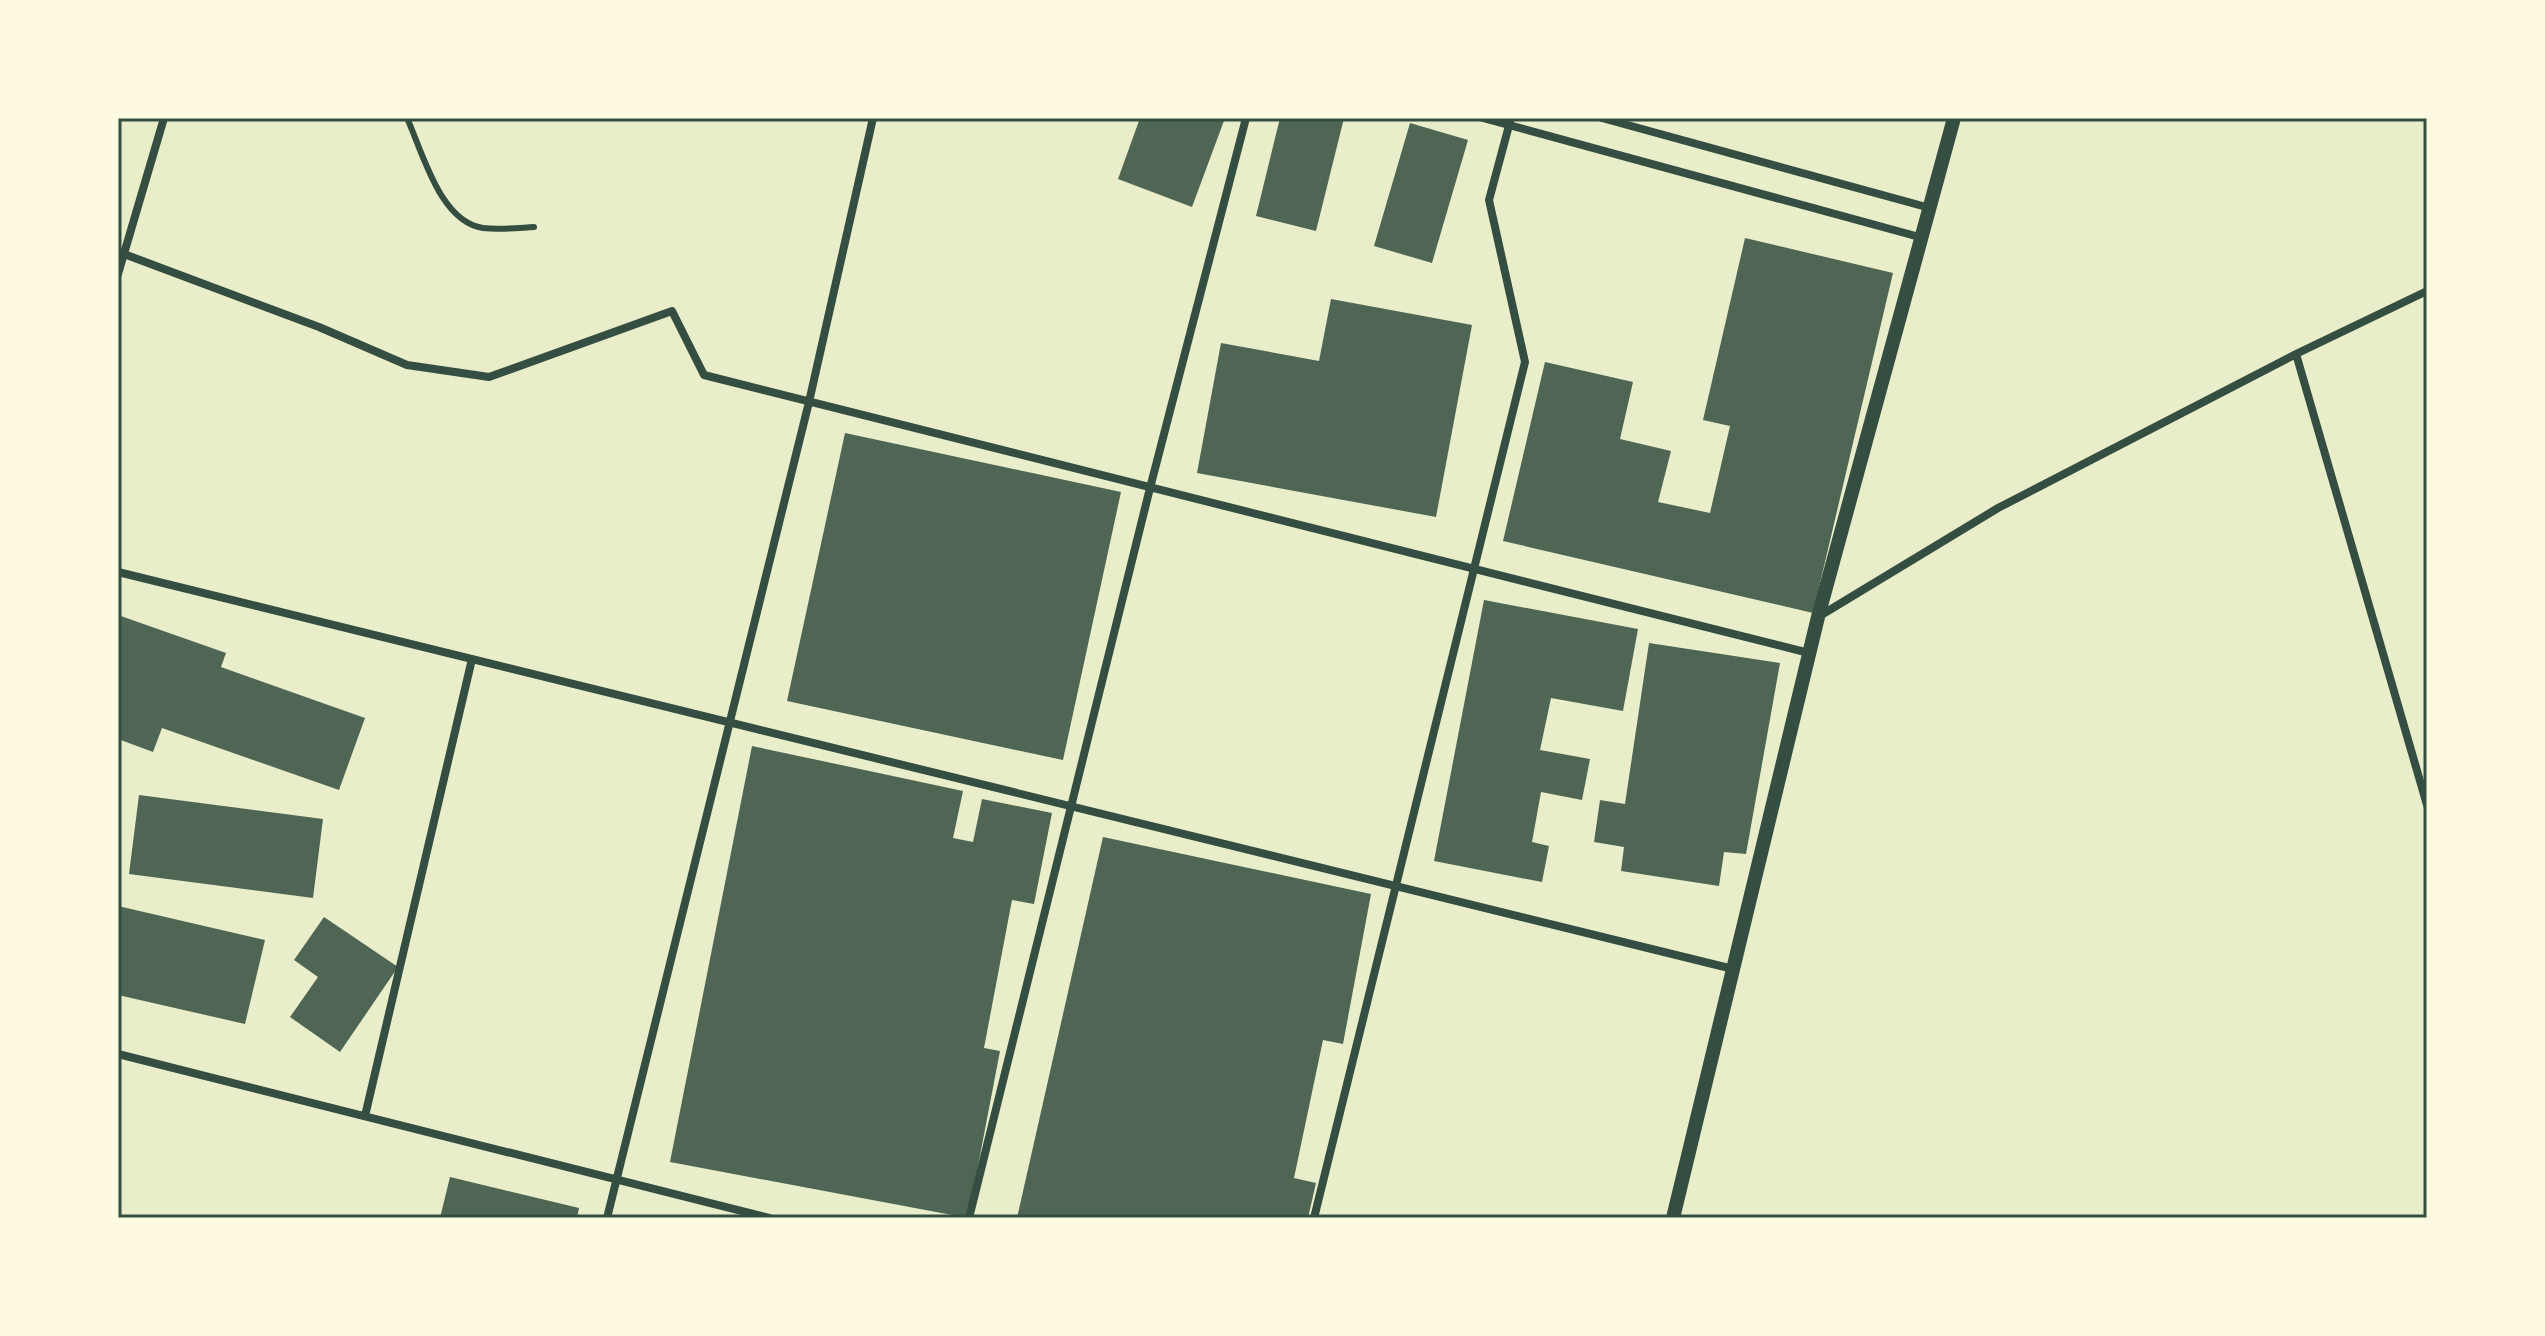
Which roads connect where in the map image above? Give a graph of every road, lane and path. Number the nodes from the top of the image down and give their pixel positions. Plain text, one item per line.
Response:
1 (164, 118) edge
2 (407, 118) edge
3 (873, 118) edge
4 (1246, 118) edge
5 (1483, 118) edge
6 (1602, 118) edge
7 (1954, 118) edge
8 (1510, 121) edge
9 (1930, 208) junction
10 (534, 227) dead end
11 (1923, 238) junction
12 (124, 254) junction
13 (118, 274) edge
14 (2427, 291) edge
15 (2296, 354) junction
16 (809, 402) junction
17 (1150, 488) junction
18 (1473, 570) junction
19 (118, 572) edge
20 (1818, 617) junction
21 (1809, 653) junction
22 (472, 659) junction
23 (731, 723) junction
24 (2427, 805) edge
25 (1071, 806) junction
26 (1396, 886) junction
27 (1734, 970) junction
28 (118, 1054) edge
29 (365, 1116) junction
30 (616, 1179) junction
31 (607, 1218) edge
32 (769, 1218) edge
33 (969, 1218) edge
34 (1314, 1218) edge
35 (1673, 1218) edge

1 - 12 street
2 - 10 lane
3 - 16 street
4 - 17 street
5 - 8 street
6 - 9 street
7 - 9 street
8 - 11 street
8 - 18 street
9 - 11 street
11 - 20 street
12 - 13 street
12 - 16 street
14 - 15 street
15 - 20 street
15 - 24 street
16 - 17 street
16 - 23 street
17 - 18 street
17 - 25 street
18 - 21 street
18 - 26 street
19 - 22 street
20 - 21 street
21 - 27 street
22 - 23 street
22 - 29 street
23 - 25 street
23 - 30 street
25 - 26 street
25 - 33 street
26 - 27 street
26 - 34 street
27 - 35 street
28 - 29 street
29 - 30 street
30 - 31 street
30 - 32 street

